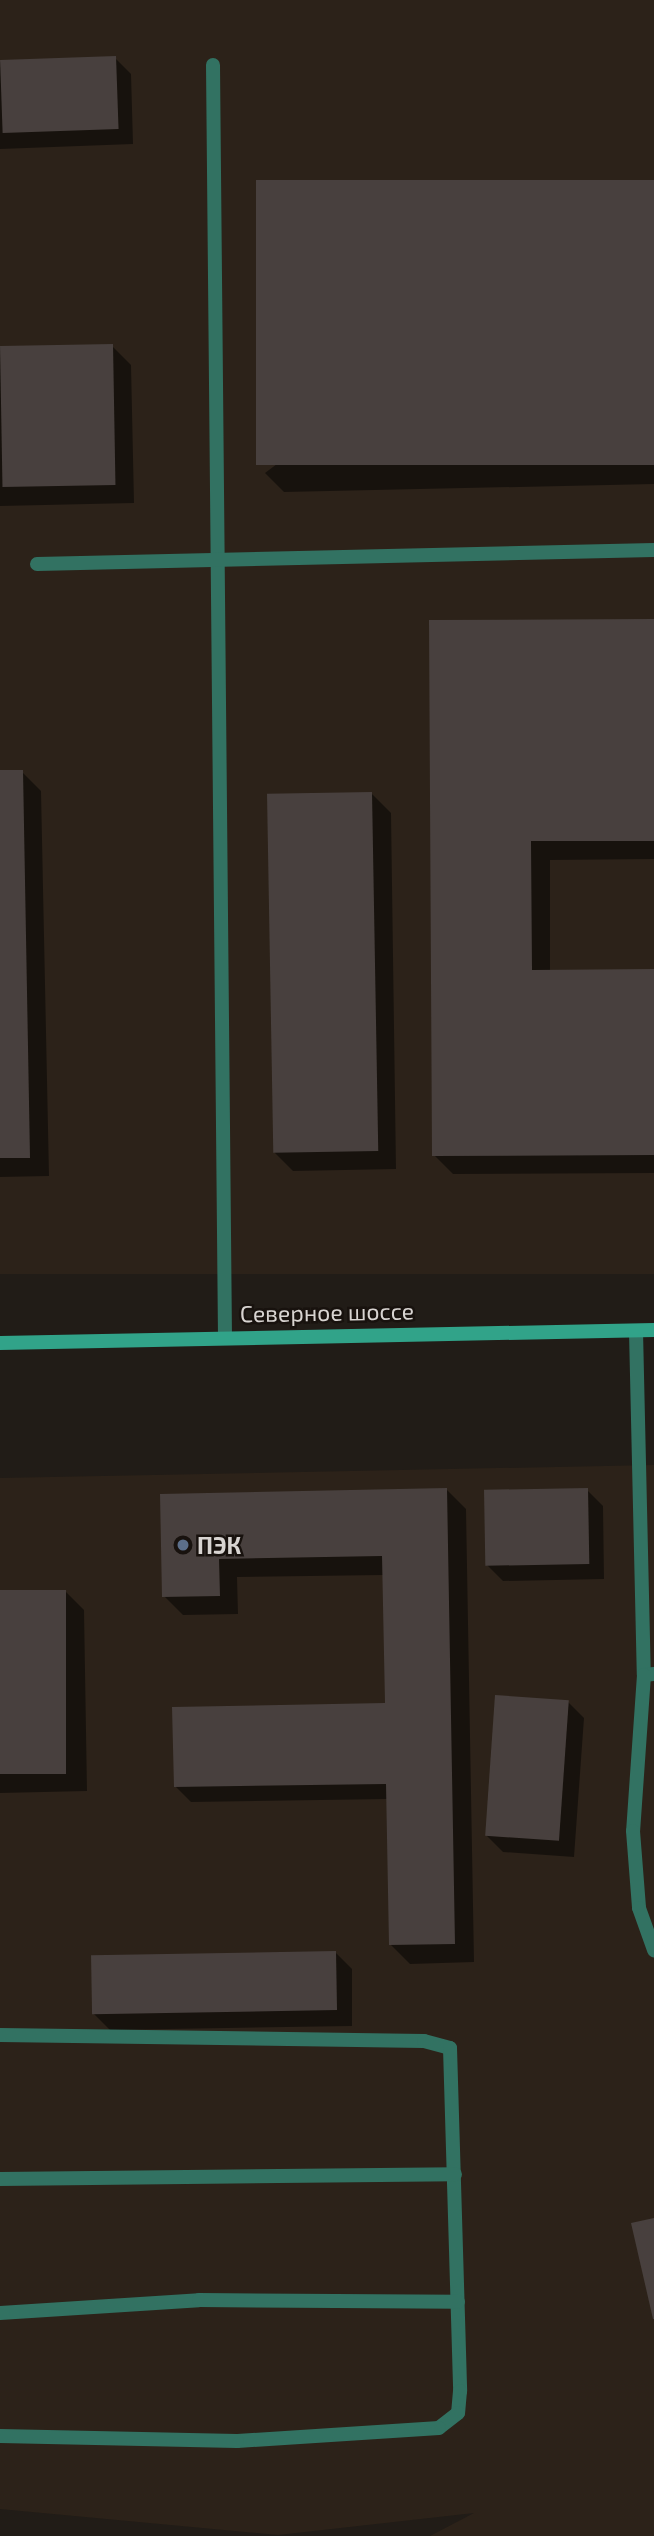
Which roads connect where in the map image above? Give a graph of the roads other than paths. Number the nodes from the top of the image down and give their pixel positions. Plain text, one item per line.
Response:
1 (213, 65) dead end
2 (654, 550) edge
3 (221, 561) junction
4 (37, 564) dead end
5 (654, 1330) edge
6 (636, 1331) junction
7 (225, 1337) junction
8 (0, 1343) edge
9 (649, 1675) edge
10 (654, 1950) edge
11 (0, 2035) edge
12 (455, 2174) junction
13 (0, 2179) edge
14 (458, 2302) junction
15 (0, 2313) edge
16 (0, 2436) edge

1 - 3 lane
2 - 3 lane
3 - 4 lane
3 - 7 lane
5 - 6 main road, Северное шоссе
6 - 7 main road, Северное шоссе
6 - 9 lane
7 - 8 main road, Северное шоссе
9 - 10 lane
11 - 12 lane
12 - 13 lane
12 - 14 lane
14 - 15 lane
14 - 16 lane

